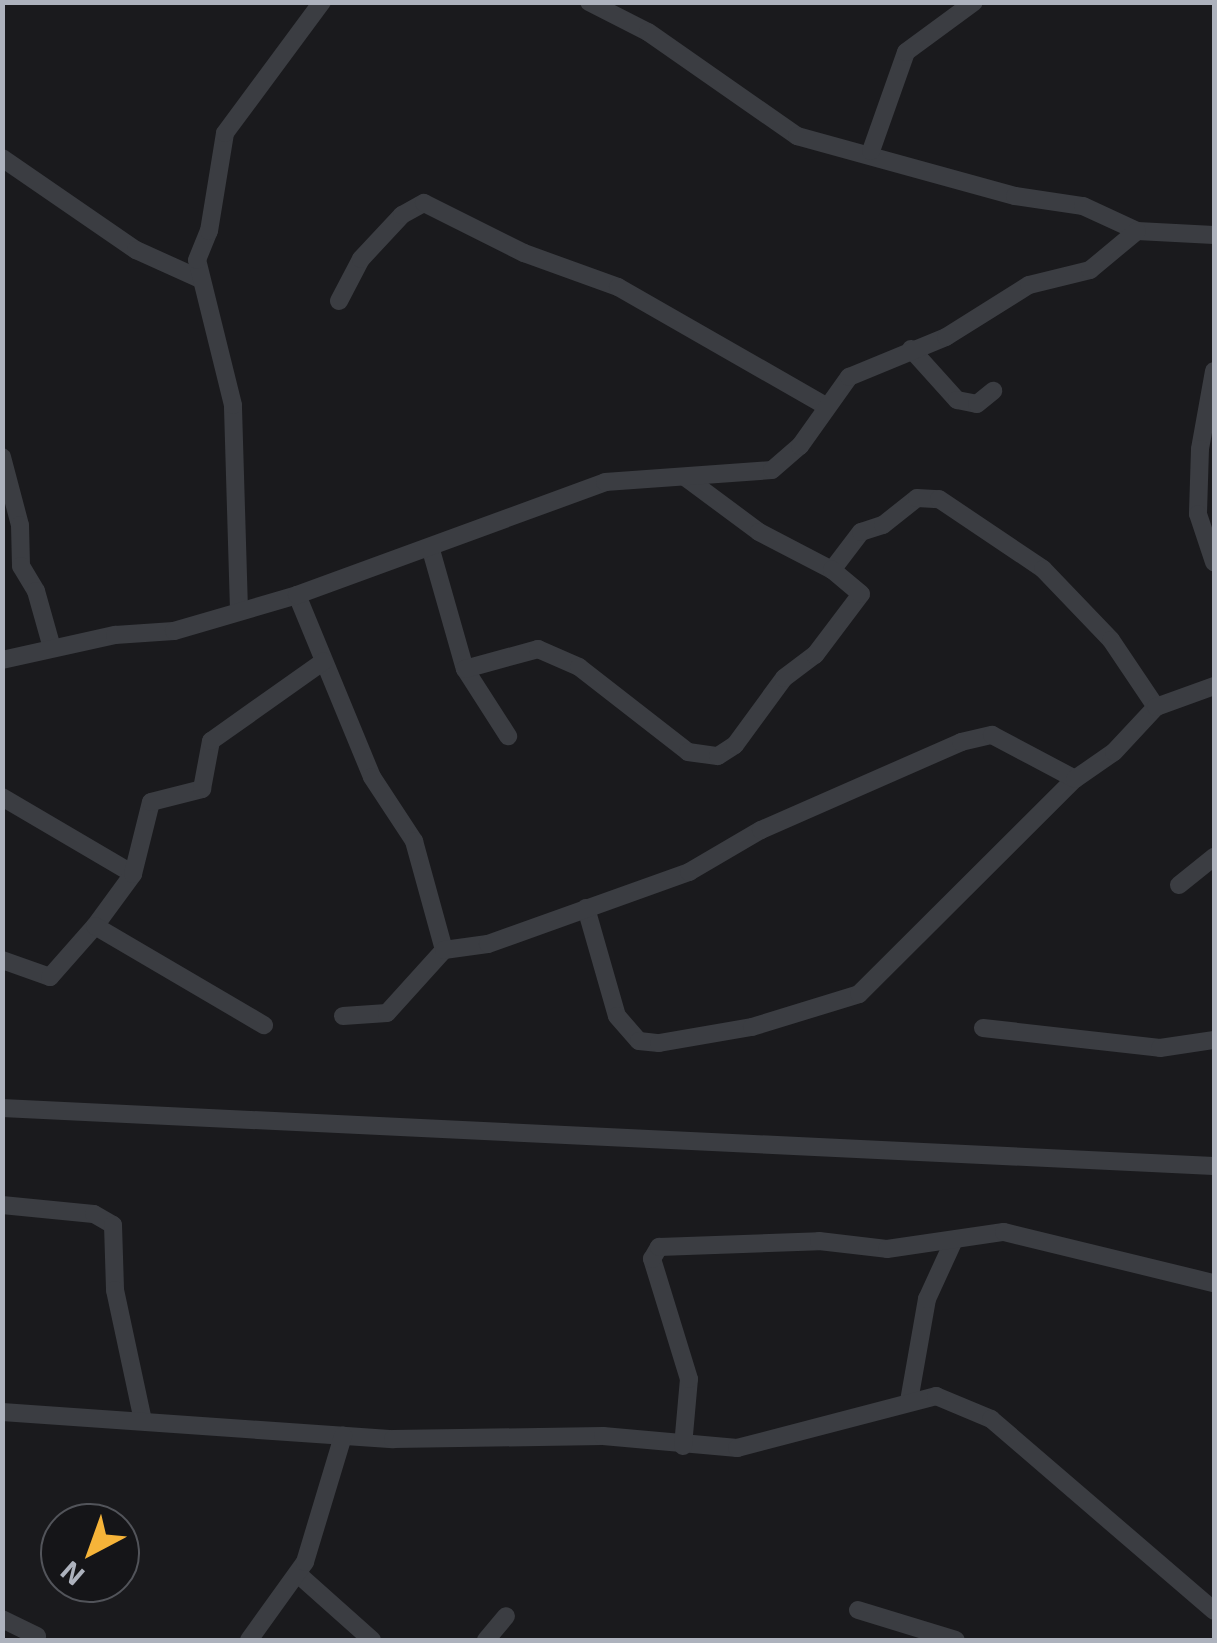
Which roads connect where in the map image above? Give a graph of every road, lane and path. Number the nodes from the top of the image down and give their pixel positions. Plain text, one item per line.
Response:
1 (322, 2) edge
2 (589, 2) edge
3 (974, 2) edge
4 (871, 151) junction
5 (2, 158) edge
6 (1137, 231) junction
7 (1214, 235) edge
8 (198, 278) junction
9 (339, 301) dead end
10 (910, 349) junction
11 (1214, 370) edge
12 (993, 392) dead end
13 (824, 405) junction
14 (2, 458) edge
15 (685, 477) junction
16 (432, 550) junction
17 (1214, 562) edge
18 (832, 570) junction
19 (297, 595) junction
20 (239, 610) junction
21 (52, 648) junction
22 (2, 660) edge
23 (324, 661) junction
24 (464, 669) junction
25 (1214, 686) edge
26 (1156, 707) junction
27 (508, 736) dead end
28 (1075, 779) junction
29 (2, 797) edge
30 (1214, 857) edge
31 (133, 874) junction
32 (1179, 885) dead end
33 (586, 908) junction
34 (95, 926) junction
35 (444, 950) junction
36 (2, 960) edge
37 (343, 1016) dead end
38 (264, 1025) dead end
39 (983, 1028) dead end
40 (1214, 1040) edge
41 (2, 1108) edge
42 (1214, 1166) edge
43 (2, 1205) edge
44 (954, 1240) junction
45 (1214, 1283) edge
46 (908, 1401) junction
47 (2, 1412) edge
48 (143, 1421) junction
49 (342, 1436) junction
50 (683, 1446) junction
51 (299, 1575) junction
52 (858, 1610) dead end
53 (1214, 1611) edge
54 (506, 1616) dead end
55 (2, 1619) edge
56 (37, 1636) dead end
57 (249, 1640) edge
58 (372, 1640) edge
59 (486, 1640) edge
60 (956, 1640) edge

1 - 8 street
2 - 4 street
3 - 4 street
4 - 6 street
5 - 8 street
6 - 7 street
6 - 10 street
8 - 20 street
9 - 13 street
10 - 12 street
10 - 13 street
11 - 17 street
13 - 15 street
14 - 21 street
15 - 16 street
15 - 18 street
16 - 19 street
16 - 24 street
18 - 24 street
18 - 26 street
19 - 20 street
19 - 23 street
20 - 21 street
21 - 22 street
23 - 31 street
23 - 35 street
24 - 27 street
25 - 26 street
26 - 28 street
28 - 33 street
28 - 33 street
29 - 31 street
30 - 32 street
31 - 34 street
33 - 35 street
34 - 36 street
34 - 38 street
35 - 37 street
39 - 40 street
41 - 42 street
43 - 48 street
44 - 45 street
44 - 46 street
44 - 50 street
46 - 50 street
46 - 53 street
47 - 48 street
48 - 49 street
49 - 50 street
49 - 51 street
51 - 57 street
51 - 58 street
52 - 60 street
54 - 59 street
55 - 56 street

